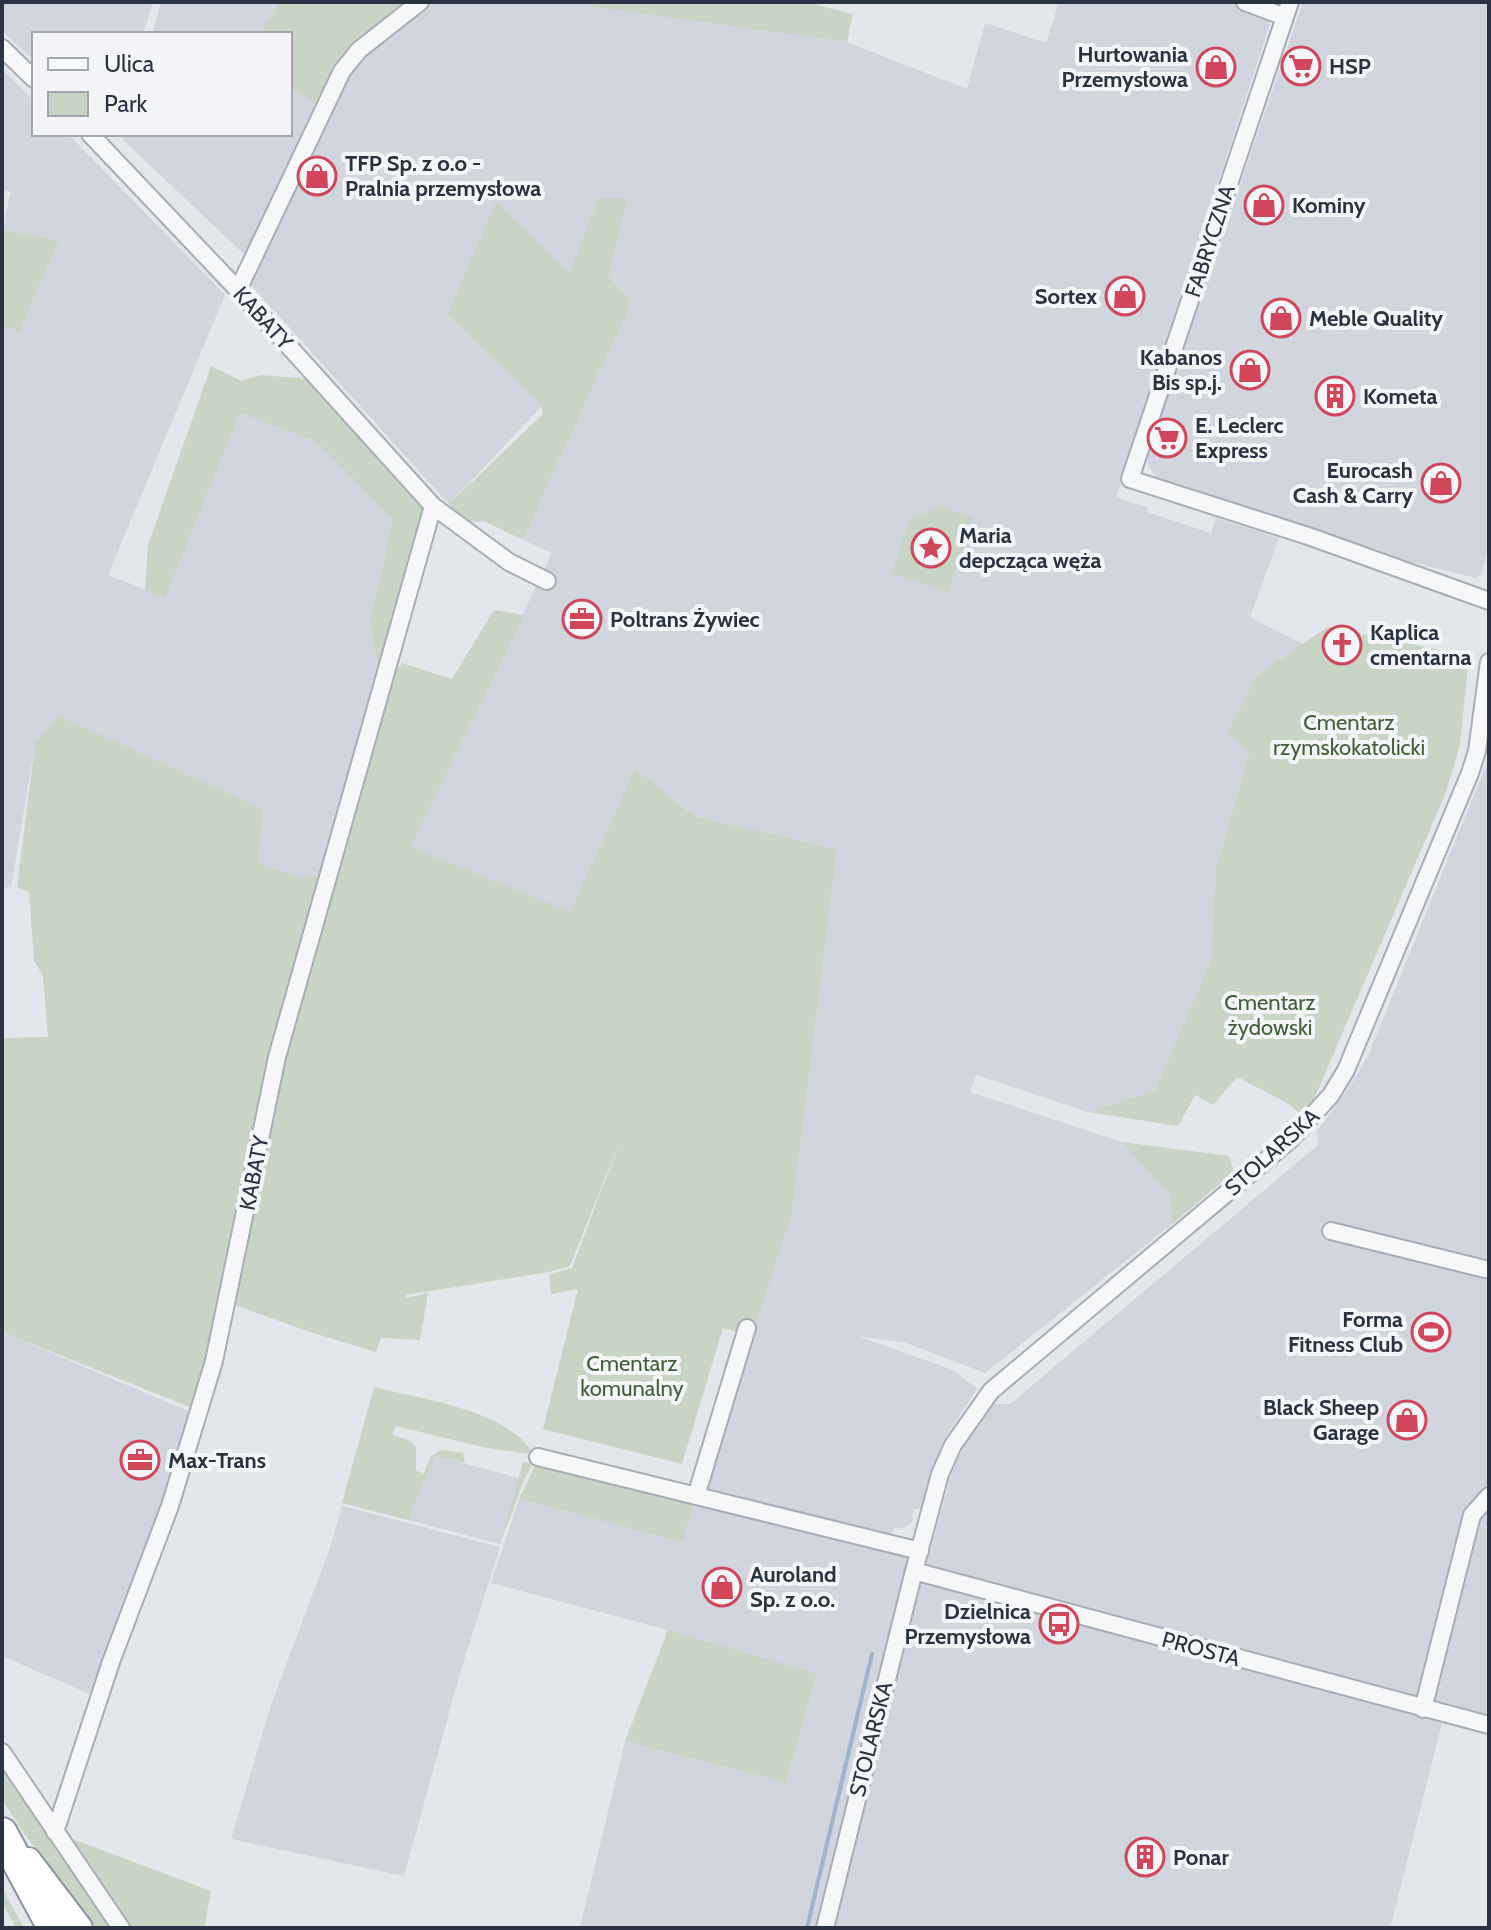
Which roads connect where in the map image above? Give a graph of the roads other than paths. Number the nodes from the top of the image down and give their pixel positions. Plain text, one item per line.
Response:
1 (420, 2) edge
2 (1245, 2) edge
3 (1288, 9) edge
4 (2, 48) edge
5 (32, 77) edge
6 (92, 136) edge
7 (238, 290) junction
8 (433, 506) junction
9 (547, 581) dead end
10 (1489, 601) edge
11 (1489, 662) edge
12 (1331, 1231) dead end
13 (1489, 1270) edge
14 (747, 1328) dead end
15 (538, 1457) dead end
16 (696, 1496) junction
17 (1489, 1496) edge
18 (920, 1551) junction
19 (914, 1571) junction
20 (1423, 1709) junction
21 (1489, 1725) edge
22 (2, 1752) edge
23 (2, 1830) edge
24 (55, 1832) junction
25 (2, 1871) edge
26 (33, 1928) edge
27 (53, 1928) edge
28 (79, 1928) edge
29 (121, 1928) edge
30 (825, 1928) edge

1 - 7 street
2 - 3 street
3 - 10 street, FABRYCZNA
4 - 5 street
6 - 7 street, KABATY
7 - 8 street, KABATY
8 - 9 street, KABATY
8 - 24 street, KABATY
11 - 18 street, STOLARSKA
12 - 13 street
14 - 16 street
15 - 16 street
16 - 18 street
17 - 20 street
18 - 19 street, STOLARSKA
19 - 20 street, PROSTA
19 - 30 street, STOLARSKA
20 - 21 street, PROSTA
22 - 24 street
23 - 27 highway
23 - 28 highway
24 - 29 street
25 - 26 highway

